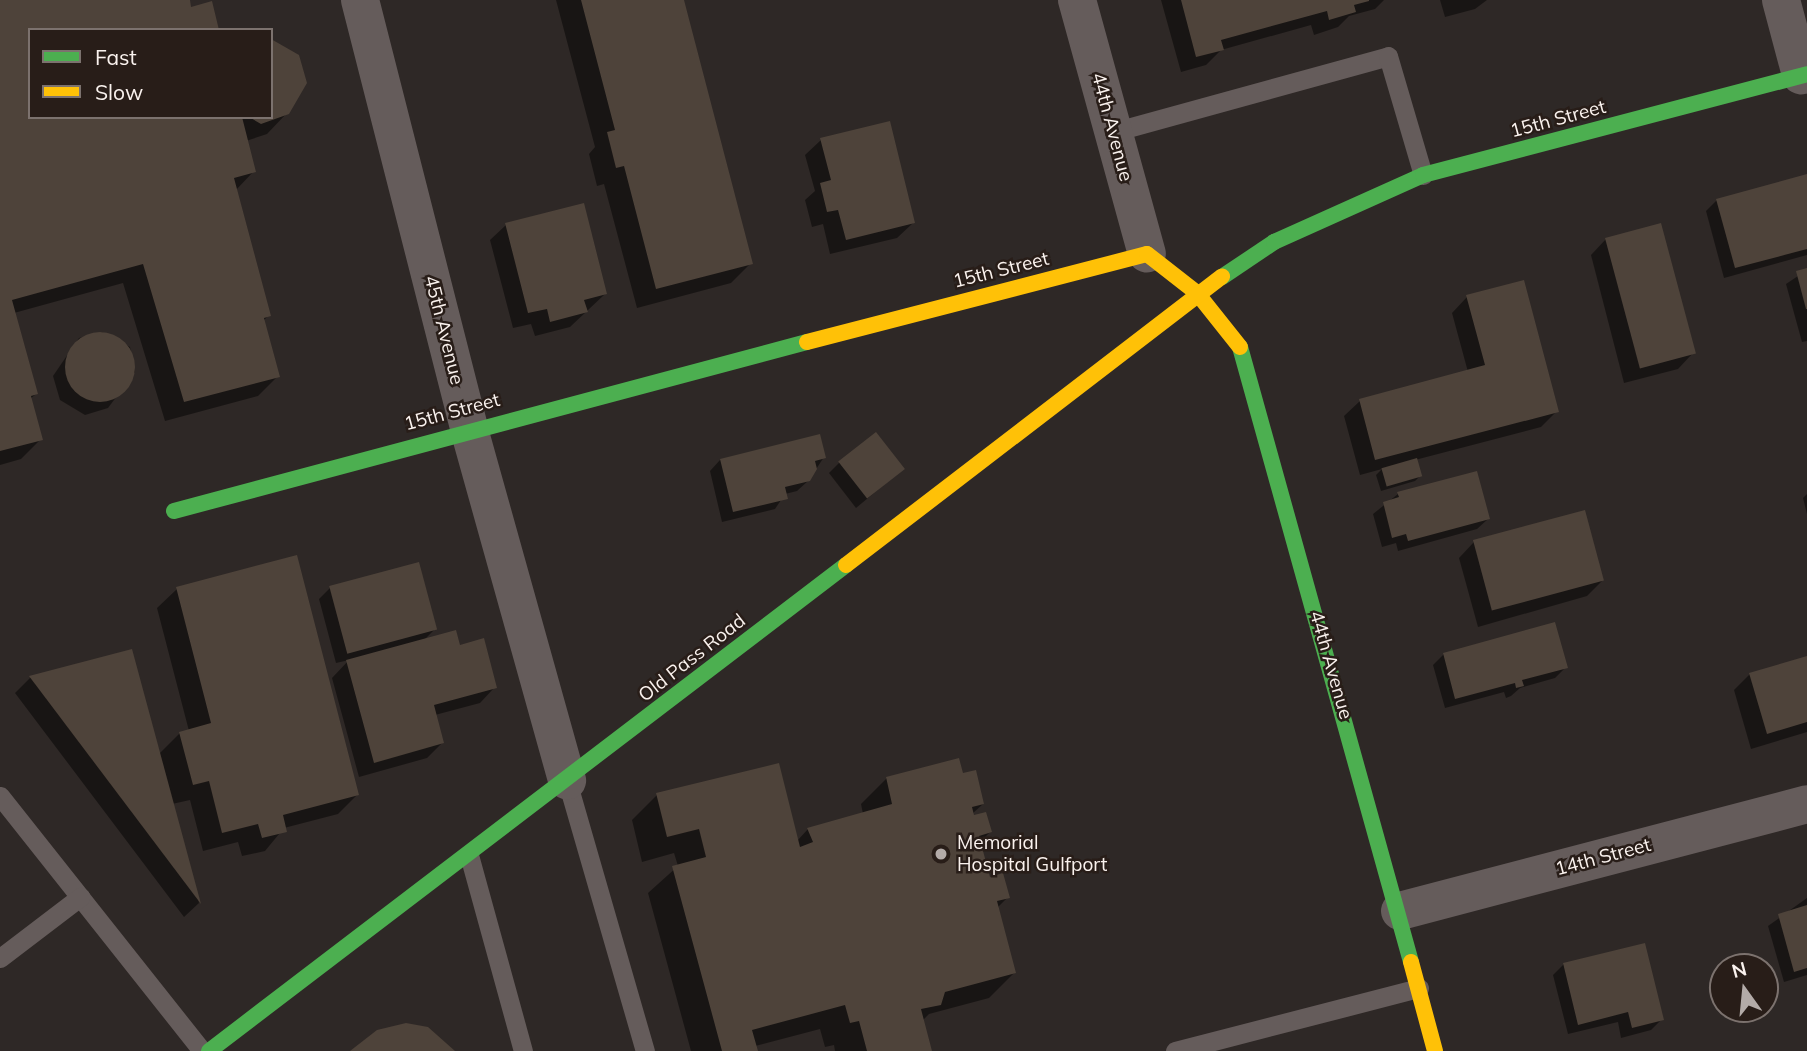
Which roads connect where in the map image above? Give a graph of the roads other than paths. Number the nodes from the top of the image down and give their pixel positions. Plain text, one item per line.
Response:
1 (360, 0) edge
2 (1077, 0) edge
3 (1781, 0) edge
4 (1804, 75) edge
5 (1113, 132) junction
6 (1423, 175) junction
7 (1147, 254) junction
8 (1197, 293) junction
9 (469, 429) junction
10 (174, 511) dead end
11 (567, 781) junction
12 (0, 796) edge
13 (1807, 804) edge
14 (469, 855) junction
15 (80, 897) junction
16 (1400, 911) junction
17 (0, 958) edge
18 (1419, 988) junction
19 (202, 1051) edge
20 (209, 1051) edge
21 (523, 1051) edge
22 (645, 1051) edge
23 (1175, 1051) edge
24 (1435, 1051) edge

1 - 9 street, 45th Avenue
2 - 5 street, 44th Avenue
3 - 4 street
4 - 6 main road, 15th Street
5 - 6 lane
5 - 7 street, 44th Avenue
6 - 8 main road, 15th Street
7 - 8 main road
7 - 9 main road, 15th Street
8 - 11 main road, Old Pass Road
8 - 16 main road, 44th Avenue
9 - 10 main road, 15th Street
9 - 11 street, 45th Avenue
11 - 14 main road, Old Pass Road
11 - 22 lane
12 - 15 lane
13 - 16 street, 14th Street
14 - 20 main road, Old Pass Road
14 - 21 lane
15 - 17 lane
15 - 19 lane
16 - 18 main road, 44th Avenue
18 - 23 lane
18 - 24 main road, 44th Avenue

